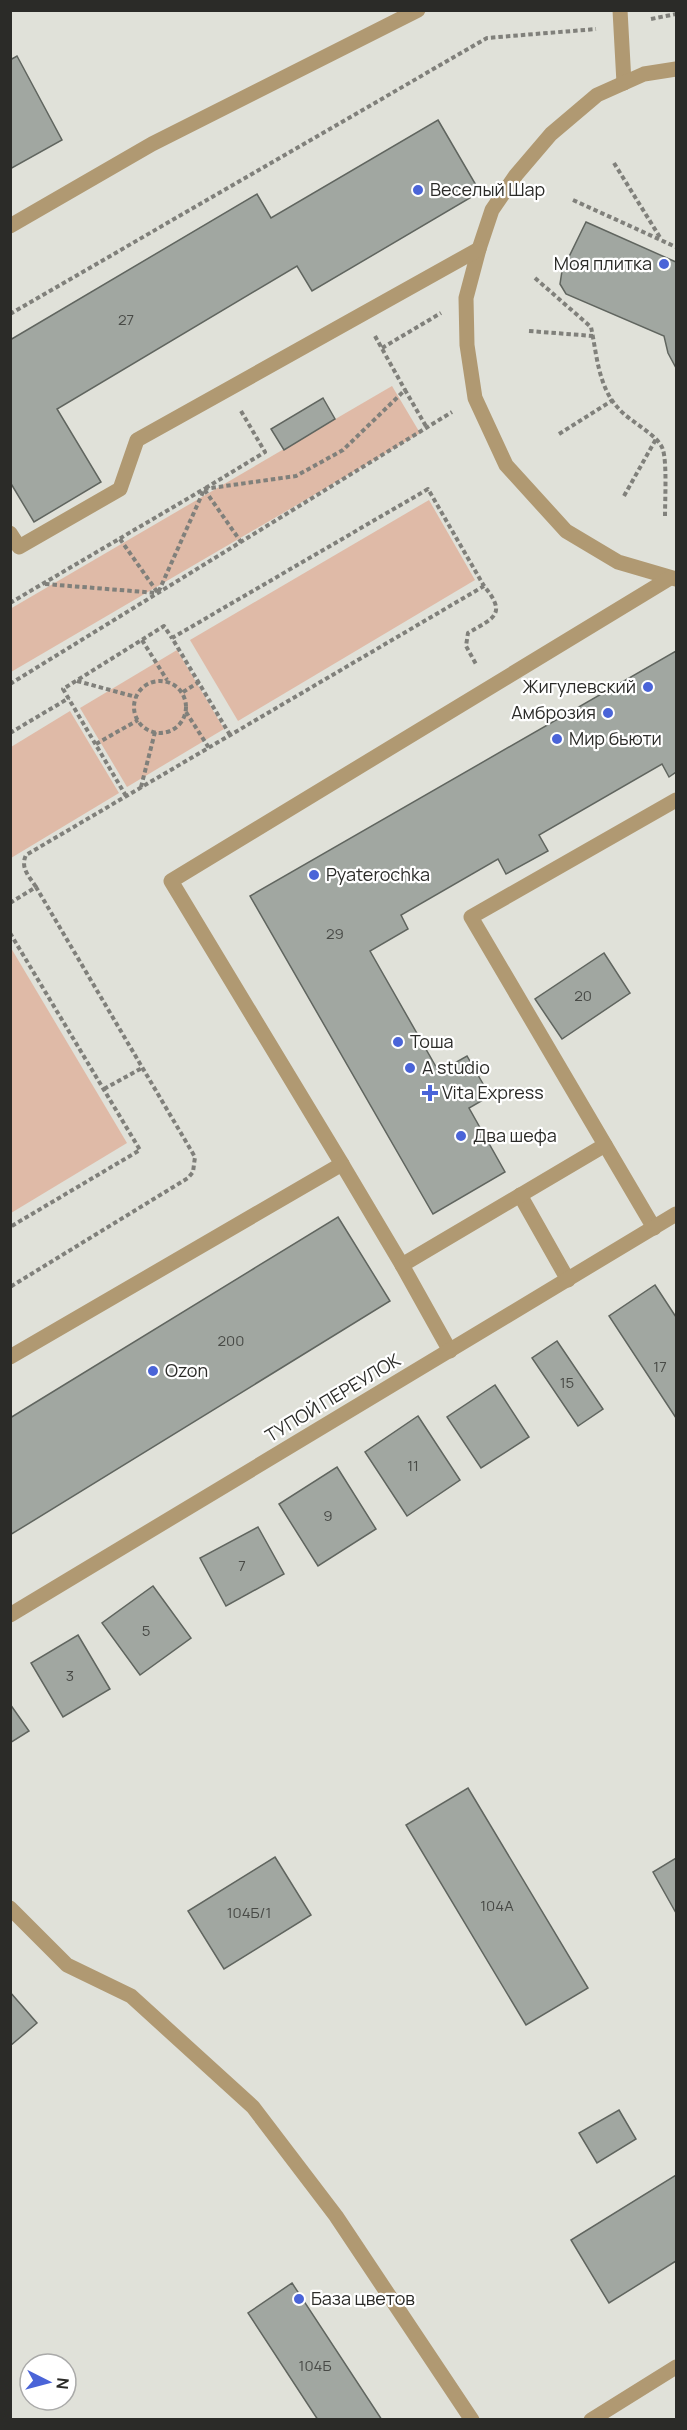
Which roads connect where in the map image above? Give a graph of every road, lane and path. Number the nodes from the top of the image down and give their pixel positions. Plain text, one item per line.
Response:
1 (418, 10) edge
2 (676, 14) edge
3 (621, 18) edge
4 (651, 20) dead end
5 (676, 69) edge
6 (624, 83) junction
7 (614, 163) dead end
8 (573, 200) dead end
9 (10, 226) edge
10 (661, 240) junction
11 (676, 247) edge
12 (479, 249) junction
13 (535, 278) dead end
14 (466, 298) junction
15 (10, 314) edge
16 (362, 314) junction
17 (529, 331) dead end
18 (593, 336) junction
19 (382, 348) junction
20 (228, 389) junction
21 (405, 390) junction
22 (475, 398) junction
23 (614, 400) junction
24 (427, 428) junction
25 (559, 434) dead end
26 (656, 439) junction
27 (204, 489) junction
28 (624, 496) dead end
29 (665, 516) dead end
30 (10, 533) edge
31 (120, 539) junction
32 (241, 542) junction
33 (15, 550) edge
34 (673, 578) edge
35 (44, 584) junction
36 (484, 586) junction
37 (158, 593) junction
38 (10, 603) edge
39 (172, 638) junction
40 (142, 640) junction
41 (76, 681) junction
42 (167, 681) junction
43 (199, 682) junction
44 (10, 684) edge
45 (489, 688) junction
46 (183, 692) junction
47 (136, 697) junction
48 (69, 698) junction
49 (186, 711) junction
50 (138, 720) junction
51 (154, 732) junction
52 (10, 733) edge
53 (231, 735) junction
54 (96, 744) junction
55 (209, 748) junction
56 (141, 787) junction
57 (126, 796) junction
58 (676, 800) edge
59 (36, 887) junction
60 (10, 903) edge
61 (10, 933) edge
62 (142, 1068) junction
63 (104, 1089) junction
64 (605, 1145) junction
65 (342, 1164) junction
66 (520, 1195) junction
67 (676, 1214) edge
68 (10, 1227) edge
69 (654, 1228) junction
70 (402, 1265) junction
71 (568, 1280) junction
72 (10, 1287) edge
73 (450, 1351) junction
74 (10, 1358) edge
75 (10, 1616) edge
76 (10, 1908) edge
77 (676, 2367) edge
78 (472, 2420) edge
79 (591, 2420) edge

1 - 9 street
2 - 4 path
3 - 6 street
3 - 15 path
5 - 6 street
6 - 12 street
7 - 10 path
8 - 10 path
10 - 11 path
12 - 14 street
12 - 16 street
13 - 18 path
14 - 19 path
14 - 22 street
16 - 19 path
16 - 20 street
17 - 18 path
18 - 23 path
19 - 21 path
20 - 27 path
20 - 33 street
21 - 24 path
21 - 27 path
22 - 24 path
22 - 34 street
23 - 25 path
23 - 26 path
24 - 32 path
26 - 28 path
26 - 29 path
27 - 31 path
27 - 32 path
27 - 37 path
30 - 33 street
31 - 35 path
31 - 37 path
32 - 37 path
34 - 45 street
35 - 37 path
35 - 38 path
36 - 39 path
36 - 45 path
36 - 53 path
37 - 44 path
39 - 40 path
39 - 43 path
40 - 41 path
40 - 42 path
41 - 47 path
41 - 48 path
42 - 46 path
42 - 47 path
43 - 46 path
43 - 53 path
45 - 65 street
46 - 49 path
47 - 50 path
48 - 52 path
48 - 54 path
49 - 51 path
49 - 55 path
50 - 51 path
50 - 54 path
51 - 56 path
53 - 55 path
54 - 57 path
55 - 56 path
56 - 57 path
57 - 59 path
58 - 64 street
59 - 60 path
59 - 62 path
61 - 63 path
62 - 63 path
62 - 72 path
63 - 68 path
64 - 66 street
64 - 69 street
65 - 70 street
65 - 74 street
66 - 70 street
66 - 71 street
67 - 69 street, ТУПОЙ ПЕРЕУЛОК
69 - 71 street, ТУПОЙ ПЕРЕУЛОК
70 - 73 street
71 - 73 street, ТУПОЙ ПЕРЕУЛОК
73 - 75 street, ТУПОЙ ПЕРЕУЛОК
76 - 78 street
77 - 79 street

